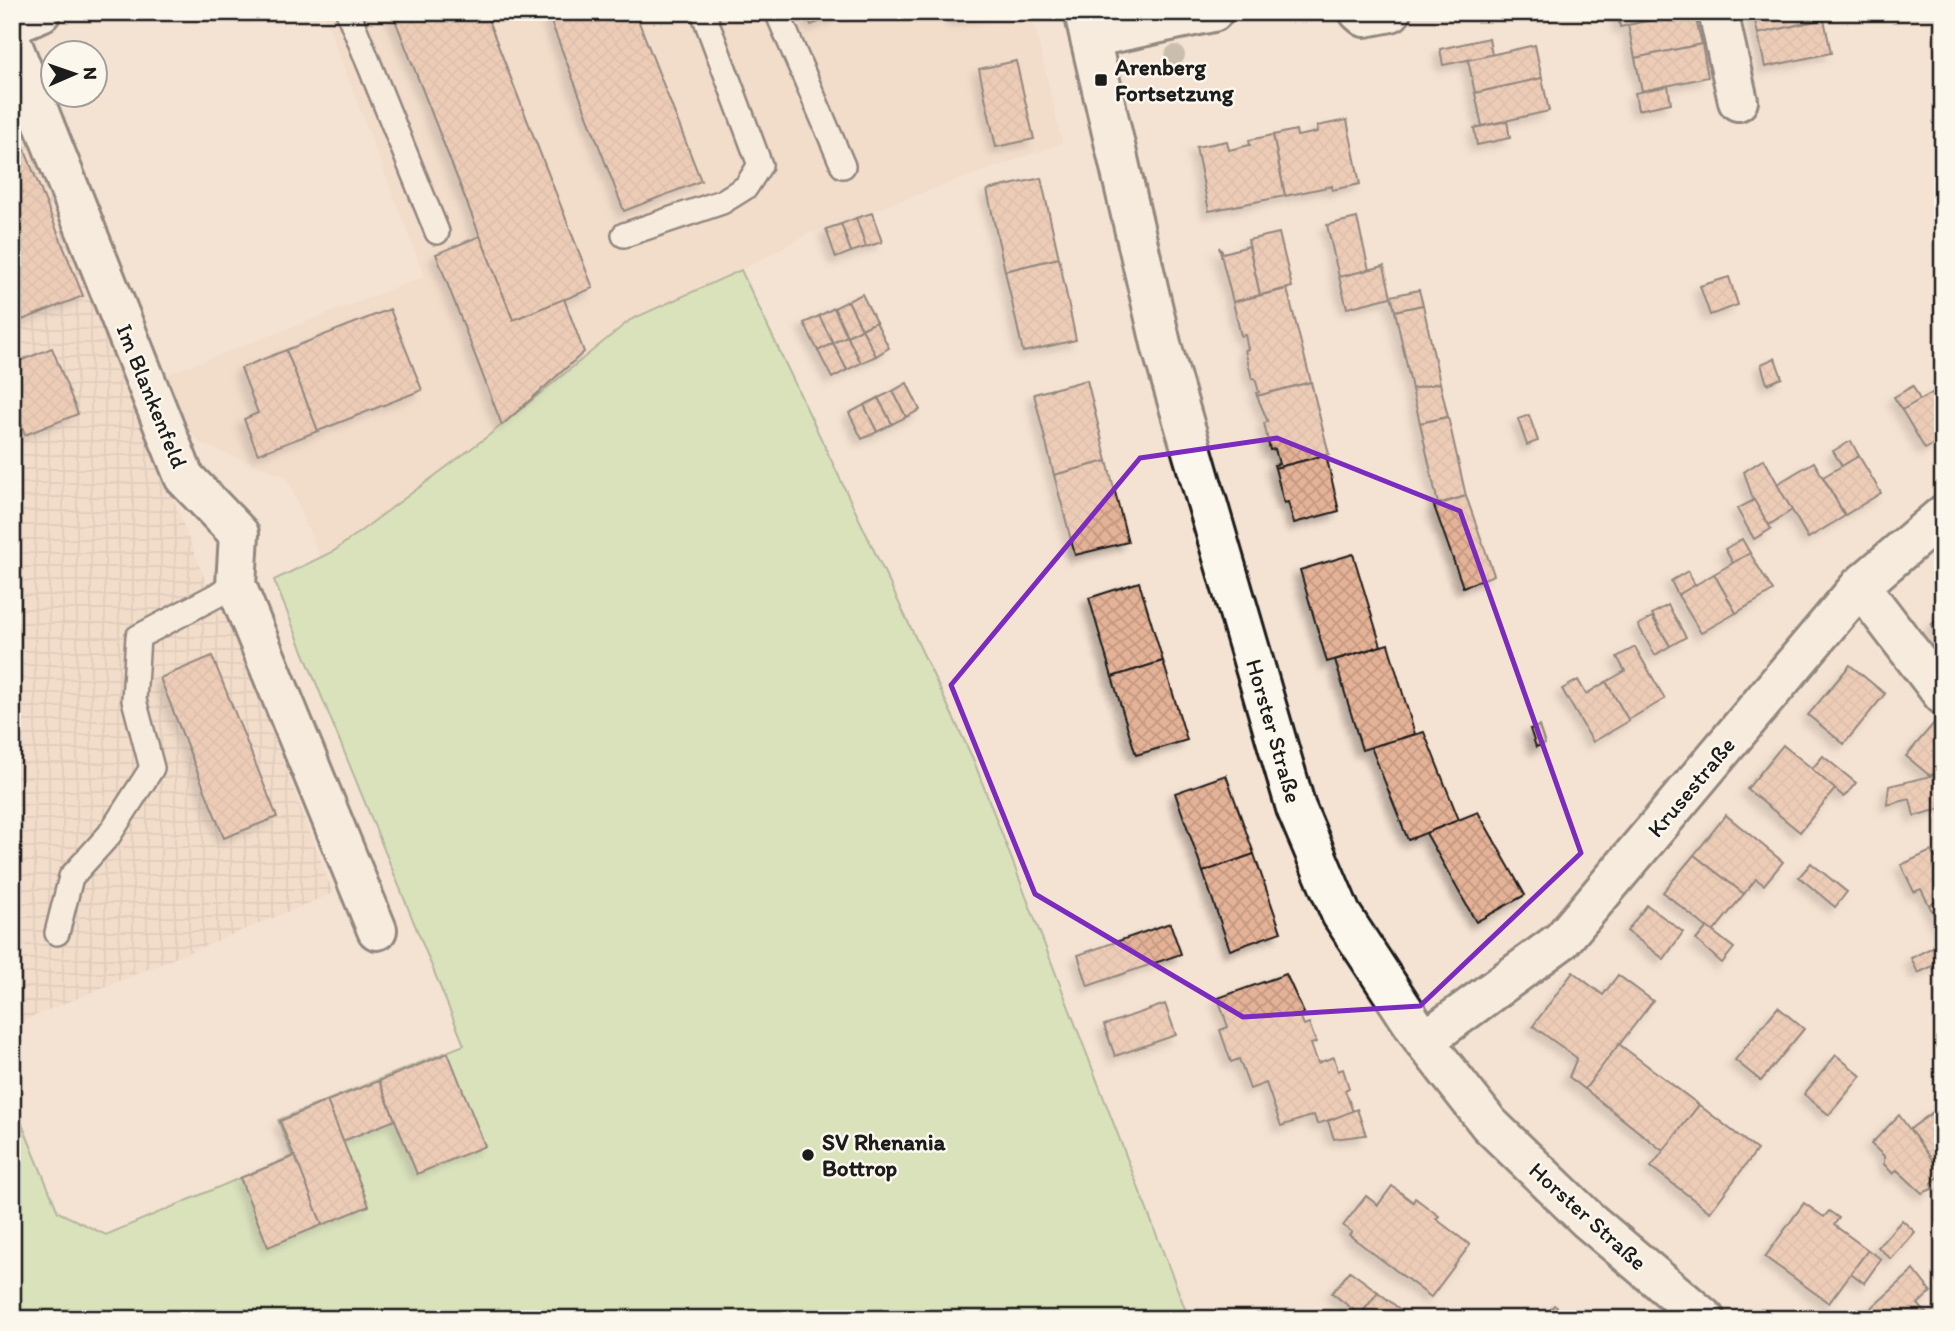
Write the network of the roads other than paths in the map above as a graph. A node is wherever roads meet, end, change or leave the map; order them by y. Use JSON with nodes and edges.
{"nodes":[{"id":1,"x":41,"y":12,"type":"edge"},
{"id":2,"x":348,"y":12,"type":"edge"},
{"id":3,"x":703,"y":12,"type":"edge"},
{"id":4,"x":777,"y":12,"type":"edge"},
{"id":5,"x":1213,"y":12,"type":"edge"},
{"id":6,"x":1359,"y":12,"type":"edge"},
{"id":7,"x":1391,"y":12,"type":"edge"},
{"id":8,"x":1718,"y":12,"type":"edge"},
{"id":9,"x":12,"y":24,"type":"edge"},
{"id":10,"x":1087,"y":25,"type":"edge"},
{"id":11,"x":12,"y":44,"type":"edge"},
{"id":12,"x":1738,"y":101,"type":"dead end"},
{"id":13,"x":843,"y":166,"type":"dead end"},
{"id":14,"x":437,"y":232,"type":"dead end"},
{"id":15,"x":624,"y":235,"type":"dead end"},
{"id":16,"x":1943,"y":515,"type":"edge"},
{"id":17,"x":236,"y":585,"type":"junction"},
{"id":18,"x":1860,"y":586,"type":"junction"},
{"id":19,"x":1943,"y":695,"type":"edge"},
{"id":20,"x":377,"y":930,"type":"dead end"},
{"id":21,"x":57,"y":933,"type":"dead end"},
{"id":22,"x":1424,"y":1041,"type":"junction"},
{"id":23,"x":1705,"y":1319,"type":"edge"}],
"edges":[{"from":1,"to":9,"type":"street"},
{"from":2,"to":14,"type":"lane"},
{"from":3,"to":15,"type":"lane"},
{"from":4,"to":13,"type":"lane"},
{"from":5,"to":10,"type":"street"},
{"from":6,"to":7,"type":"street"},
{"from":8,"to":12,"type":"street"},
{"from":10,"to":22,"type":"street","name":"Horster Straße"},
{"from":11,"to":17,"type":"street","name":"Im Blankenfeld"},
{"from":16,"to":18,"type":"street","name":"Krusestraße"},
{"from":17,"to":20,"type":"street","name":"Im Blankenfeld"},
{"from":17,"to":21,"type":"lane"},
{"from":18,"to":19,"type":"street"},
{"from":18,"to":22,"type":"street","name":"Krusestraße"},
{"from":22,"to":23,"type":"street","name":"Horster Straße"}]}
